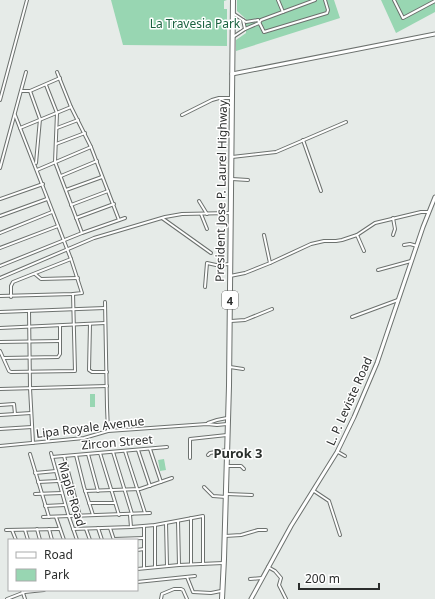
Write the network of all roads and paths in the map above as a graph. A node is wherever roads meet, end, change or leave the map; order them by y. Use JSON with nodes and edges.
{"nodes":[{"id":1,"x":27,"y":0,"type":"edge"},
{"id":2,"x":233,"y":0,"type":"edge"},
{"id":3,"x":278,"y":0,"type":"edge"},
{"id":4,"x":315,"y":0,"type":"edge"},
{"id":5,"x":325,"y":0,"type":"edge"},
{"id":6,"x":394,"y":0,"type":"edge"},
{"id":7,"x":435,"y":1,"type":"edge"},
{"id":8,"x":283,"y":12,"type":"junction"},
{"id":9,"x":233,"y":13,"type":"junction"},
{"id":10,"x":244,"y":20,"type":"junction"},
{"id":11,"x":258,"y":20,"type":"junction"},
{"id":12,"x":261,"y":20,"type":"junction"},
{"id":13,"x":259,"y":23,"type":"junction"},
{"id":14,"x":245,"y":29,"type":"junction"},
{"id":15,"x":435,"y":34,"type":"edge"},
{"id":16,"x":232,"y":38,"type":"junction"},
{"id":17,"x":26,"y":72,"type":"dead end"},
{"id":18,"x":57,"y":72,"type":"dead end"},
{"id":19,"x":232,"y":74,"type":"junction"},
{"id":20,"x":60,"y":78,"type":"junction"},
{"id":21,"x":46,"y":85,"type":"junction"},
{"id":22,"x":30,"y":90,"type":"junction"},
{"id":23,"x":22,"y":91,"type":"junction"},
{"id":24,"x":232,"y":98,"type":"junction"},
{"id":25,"x":0,"y":100,"type":"edge"},
{"id":26,"x":71,"y":107,"type":"junction"},
{"id":27,"x":57,"y":112,"type":"junction"},
{"id":28,"x":15,"y":114,"type":"junction"},
{"id":29,"x":182,"y":115,"type":"dead end"},
{"id":30,"x":40,"y":119,"type":"junction"},
{"id":31,"x":78,"y":120,"type":"junction"},
{"id":32,"x":346,"y":122,"type":"dead end"},
{"id":33,"x":20,"y":128,"type":"junction"},
{"id":34,"x":57,"y":128,"type":"junction"},
{"id":35,"x":85,"y":133,"type":"junction"},
{"id":36,"x":303,"y":140,"type":"junction"},
{"id":37,"x":56,"y":144,"type":"junction"},
{"id":38,"x":91,"y":147,"type":"junction"},
{"id":39,"x":231,"y":157,"type":"junction"},
{"id":40,"x":55,"y":162,"type":"junction"},
{"id":41,"x":97,"y":162,"type":"junction"},
{"id":42,"x":36,"y":166,"type":"junction"},
{"id":43,"x":0,"y":168,"type":"edge"},
{"id":44,"x":37,"y":170,"type":"junction"},
{"id":45,"x":60,"y":176,"type":"junction"},
{"id":46,"x":102,"y":176,"type":"junction"},
{"id":47,"x":231,"y":179,"type":"junction"},
{"id":48,"x":248,"y":180,"type":"dead end"},
{"id":49,"x":43,"y":184,"type":"junction"},
{"id":50,"x":66,"y":190,"type":"junction"},
{"id":51,"x":108,"y":190,"type":"junction"},
{"id":52,"x":321,"y":190,"type":"dead end"},
{"id":53,"x":435,"y":197,"type":"edge"},
{"id":54,"x":47,"y":198,"type":"junction"},
{"id":55,"x":0,"y":199,"type":"edge"},
{"id":56,"x":199,"y":201,"type":"dead end"},
{"id":57,"x":114,"y":204,"type":"junction"},
{"id":58,"x":71,"y":205,"type":"junction"},
{"id":59,"x":52,"y":212,"type":"junction"},
{"id":60,"x":428,"y":212,"type":"junction"},
{"id":61,"x":230,"y":213,"type":"junction"},
{"id":62,"x":201,"y":214,"type":"junction"},
{"id":63,"x":208,"y":214,"type":"junction"},
{"id":64,"x":0,"y":216,"type":"edge"},
{"id":65,"x":76,"y":218,"type":"junction"},
{"id":66,"x":125,"y":218,"type":"dead end"},
{"id":67,"x":162,"y":218,"type":"junction"},
{"id":68,"x":394,"y":218,"type":"junction"},
{"id":69,"x":119,"y":220,"type":"junction"},
{"id":70,"x":58,"y":226,"type":"junction"},
{"id":71,"x":206,"y":229,"type":"dead end"},
{"id":72,"x":0,"y":233,"type":"edge"},
{"id":73,"x":82,"y":233,"type":"junction"},
{"id":74,"x":264,"y":235,"type":"dead end"},
{"id":75,"x":357,"y":235,"type":"junction"},
{"id":76,"x":393,"y":235,"type":"dead end"},
{"id":77,"x":64,"y":240,"type":"junction"},
{"id":78,"x":404,"y":245,"type":"dead end"},
{"id":79,"x":417,"y":246,"type":"junction"},
{"id":80,"x":0,"y":248,"type":"edge"},
{"id":81,"x":68,"y":250,"type":"junction"},
{"id":82,"x":364,"y":252,"type":"dead end"},
{"id":83,"x":211,"y":253,"type":"dead end"},
{"id":84,"x":71,"y":259,"type":"junction"},
{"id":85,"x":412,"y":260,"type":"junction"},
{"id":86,"x":270,"y":263,"type":"junction"},
{"id":87,"x":230,"y":264,"type":"junction"},
{"id":88,"x":0,"y":266,"type":"edge"},
{"id":89,"x":378,"y":270,"type":"dead end"},
{"id":90,"x":35,"y":274,"type":"junction"},
{"id":91,"x":230,"y":276,"type":"junction"},
{"id":92,"x":0,"y":278,"type":"edge"},
{"id":93,"x":78,"y":278,"type":"junction"},
{"id":94,"x":205,"y":287,"type":"dead end"},
{"id":95,"x":73,"y":294,"type":"junction"},
{"id":96,"x":0,"y":296,"type":"edge"},
{"id":97,"x":11,"y":297,"type":"junction"},
{"id":98,"x":399,"y":300,"type":"junction"},
{"id":99,"x":105,"y":302,"type":"dead end"},
{"id":100,"x":105,"y":308,"type":"junction"},
{"id":101,"x":74,"y":309,"type":"junction"},
{"id":102,"x":272,"y":309,"type":"dead end"},
{"id":103,"x":29,"y":311,"type":"junction"},
{"id":104,"x":0,"y":312,"type":"edge"},
{"id":105,"x":352,"y":317,"type":"dead end"},
{"id":106,"x":230,"y":321,"type":"junction"},
{"id":107,"x":105,"y":323,"type":"junction"},
{"id":108,"x":90,"y":324,"type":"junction"},
{"id":109,"x":75,"y":325,"type":"junction"},
{"id":110,"x":60,"y":326,"type":"junction"},
{"id":111,"x":29,"y":327,"type":"junction"},
{"id":112,"x":0,"y":328,"type":"edge"},
{"id":113,"x":30,"y":341,"type":"junction"},
{"id":114,"x":60,"y":341,"type":"junction"},
{"id":115,"x":0,"y":342,"type":"edge"},
{"id":116,"x":0,"y":351,"type":"edge"},
{"id":117,"x":30,"y":357,"type":"junction"},
{"id":118,"x":3,"y":358,"type":"junction"},
{"id":119,"x":229,"y":368,"type":"junction"},
{"id":120,"x":243,"y":369,"type":"dead end"},
{"id":121,"x":30,"y":372,"type":"junction"},
{"id":122,"x":107,"y":372,"type":"junction"},
{"id":123,"x":107,"y":386,"type":"junction"},
{"id":124,"x":30,"y":388,"type":"junction"},
{"id":125,"x":0,"y":389,"type":"edge"},
{"id":126,"x":0,"y":406,"type":"edge"},
{"id":127,"x":31,"y":413,"type":"junction"},
{"id":128,"x":15,"y":414,"type":"junction"},
{"id":129,"x":0,"y":415,"type":"edge"},
{"id":130,"x":227,"y":418,"type":"junction"},
{"id":131,"x":207,"y":424,"type":"junction"},
{"id":132,"x":227,"y":424,"type":"junction"},
{"id":133,"x":32,"y":428,"type":"junction"},
{"id":134,"x":0,"y":429,"type":"edge"},
{"id":135,"x":108,"y":431,"type":"junction"},
{"id":136,"x":227,"y":435,"type":"junction"},
{"id":137,"x":33,"y":443,"type":"junction"},
{"id":138,"x":0,"y":446,"type":"edge"},
{"id":139,"x":167,"y":447,"type":"dead end"},
{"id":140,"x":150,"y":449,"type":"junction"},
{"id":141,"x":138,"y":450,"type":"junction"},
{"id":142,"x":227,"y":450,"type":"junction"},
{"id":143,"x":125,"y":451,"type":"junction"},
{"id":144,"x":113,"y":452,"type":"junction"},
{"id":145,"x":337,"y":452,"type":"junction"},
{"id":146,"x":50,"y":453,"type":"dead end"},
{"id":147,"x":100,"y":453,"type":"junction"},
{"id":148,"x":30,"y":454,"type":"dead end"},
{"id":149,"x":88,"y":454,"type":"junction"},
{"id":150,"x":76,"y":455,"type":"junction"},
{"id":151,"x":208,"y":455,"type":"dead end"},
{"id":152,"x":64,"y":456,"type":"junction"},
{"id":153,"x":345,"y":456,"type":"dead end"},
{"id":154,"x":52,"y":457,"type":"junction"},
{"id":155,"x":190,"y":458,"type":"dead end"},
{"id":156,"x":226,"y":466,"type":"junction"},
{"id":157,"x":244,"y":469,"type":"dead end"},
{"id":158,"x":56,"y":471,"type":"junction"},
{"id":159,"x":35,"y":473,"type":"junction"},
{"id":160,"x":172,"y":478,"type":"dead end"},
{"id":161,"x":58,"y":481,"type":"junction"},
{"id":162,"x":38,"y":482,"type":"junction"},
{"id":163,"x":161,"y":482,"type":"junction"},
{"id":164,"x":150,"y":486,"type":"junction"},
{"id":165,"x":204,"y":487,"type":"dead end"},
{"id":166,"x":111,"y":490,"type":"junction"},
{"id":167,"x":124,"y":490,"type":"junction"},
{"id":168,"x":137,"y":490,"type":"junction"},
{"id":169,"x":313,"y":490,"type":"junction"},
{"id":170,"x":85,"y":491,"type":"junction"},
{"id":171,"x":98,"y":491,"type":"junction"},
{"id":172,"x":62,"y":493,"type":"junction"},
{"id":173,"x":35,"y":494,"type":"dead end"},
{"id":174,"x":41,"y":494,"type":"junction"},
{"id":175,"x":226,"y":495,"type":"junction"},
{"id":176,"x":252,"y":495,"type":"dead end"},
{"id":177,"x":89,"y":503,"type":"junction"},
{"id":178,"x":115,"y":503,"type":"junction"},
{"id":179,"x":65,"y":505,"type":"junction"},
{"id":180,"x":45,"y":506,"type":"junction"},
{"id":181,"x":145,"y":513,"type":"junction"},
{"id":182,"x":150,"y":513,"type":"dead end"},
{"id":183,"x":131,"y":514,"type":"junction"},
{"id":184,"x":119,"y":515,"type":"junction"},
{"id":185,"x":69,"y":516,"type":"junction"},
{"id":186,"x":80,"y":516,"type":"junction"},
{"id":187,"x":93,"y":516,"type":"junction"},
{"id":188,"x":43,"y":517,"type":"dead end"},
{"id":189,"x":49,"y":517,"type":"junction"},
{"id":190,"x":56,"y":517,"type":"junction"},
{"id":191,"x":191,"y":518,"type":"junction"},
{"id":192,"x":178,"y":521,"type":"junction"},
{"id":193,"x":166,"y":523,"type":"junction"},
{"id":194,"x":155,"y":525,"type":"junction"},
{"id":195,"x":144,"y":526,"type":"junction"},
{"id":196,"x":131,"y":527,"type":"junction"},
{"id":197,"x":98,"y":528,"type":"junction"},
{"id":198,"x":110,"y":528,"type":"junction"},
{"id":199,"x":24,"y":529,"type":"junction"},
{"id":200,"x":37,"y":529,"type":"junction"},
{"id":201,"x":49,"y":529,"type":"junction"},
{"id":202,"x":60,"y":529,"type":"junction"},
{"id":203,"x":74,"y":529,"type":"junction"},
{"id":204,"x":86,"y":529,"type":"junction"},
{"id":205,"x":6,"y":530,"type":"dead end"},
{"id":206,"x":12,"y":530,"type":"junction"},
{"id":207,"x":266,"y":530,"type":"dead end"},
{"id":208,"x":340,"y":535,"type":"dead end"},
{"id":209,"x":225,"y":536,"type":"junction"},
{"id":210,"x":144,"y":538,"type":"junction"},
{"id":211,"x":16,"y":539,"type":"edge"},
{"id":212,"x":28,"y":539,"type":"edge"},
{"id":213,"x":40,"y":539,"type":"edge"},
{"id":214,"x":52,"y":539,"type":"edge"},
{"id":215,"x":64,"y":539,"type":"edge"},
{"id":216,"x":77,"y":539,"type":"edge"},
{"id":217,"x":90,"y":539,"type":"edge"},
{"id":218,"x":102,"y":539,"type":"edge"},
{"id":219,"x":114,"y":539,"type":"edge"},
{"id":220,"x":129,"y":539,"type":"edge"},
{"id":221,"x":144,"y":549,"type":"junction"},
{"id":222,"x":138,"y":550,"type":"edge"},
{"id":223,"x":224,"y":563,"type":"junction"},
{"id":224,"x":191,"y":564,"type":"junction"},
{"id":225,"x":203,"y":564,"type":"junction"},
{"id":226,"x":179,"y":565,"type":"junction"},
{"id":227,"x":167,"y":566,"type":"junction"},
{"id":228,"x":268,"y":566,"type":"junction"},
{"id":229,"x":155,"y":567,"type":"junction"},
{"id":230,"x":144,"y":568,"type":"junction"},
{"id":231,"x":138,"y":569,"type":"edge"},
{"id":232,"x":195,"y":576,"type":"dead end"},
{"id":233,"x":187,"y":577,"type":"junction"},
{"id":234,"x":262,"y":578,"type":"junction"},
{"id":235,"x":250,"y":579,"type":"dead end"},
{"id":236,"x":138,"y":582,"type":"edge"},
{"id":237,"x":22,"y":591,"type":"edge"},
{"id":238,"x":222,"y":591,"type":"junction"},
{"id":239,"x":7,"y":599,"type":"edge"},
{"id":240,"x":25,"y":599,"type":"edge"},
{"id":241,"x":161,"y":599,"type":"edge"},
{"id":242,"x":188,"y":599,"type":"edge"},
{"id":243,"x":222,"y":599,"type":"edge"},
{"id":244,"x":251,"y":599,"type":"edge"},
{"id":245,"x":286,"y":599,"type":"edge"}],
"edges":[{"from":1,"to":25,"type":"street"},
{"from":2,"to":9,"type":"highway","name":"President Jose P. Laurel Highway","number":"4"},
{"from":3,"to":8,"type":"street"},
{"from":4,"to":8,"type":"street"},
{"from":5,"to":13,"type":"street"},
{"from":6,"to":7,"type":"street"},
{"from":8,"to":12,"type":"street"},
{"from":9,"to":10,"type":"street"},
{"from":9,"to":16,"type":"highway","name":"President Jose P. Laurel Highway","number":"4"},
{"from":10,"to":11,"type":"street"},
{"from":10,"to":14,"type":"street"},
{"from":11,"to":12,"type":"street"},
{"from":11,"to":13,"type":"street"},
{"from":12,"to":13,"type":"street"},
{"from":13,"to":14,"type":"street"},
{"from":14,"to":16,"type":"street"},
{"from":15,"to":19,"type":"main road"},
{"from":16,"to":19,"type":"highway","name":"President Jose P. Laurel Highway","number":"4"},
{"from":17,"to":23,"type":"street"},
{"from":18,"to":20,"type":"street"},
{"from":19,"to":24,"type":"highway","name":"President Jose P. Laurel Highway","number":"4"},
{"from":20,"to":21,"type":"street"},
{"from":20,"to":26,"type":"street"},
{"from":21,"to":22,"type":"street"},
{"from":21,"to":27,"type":"street"},
{"from":22,"to":23,"type":"street"},
{"from":22,"to":30,"type":"street"},
{"from":23,"to":28,"type":"street"},
{"from":24,"to":29,"type":"street"},
{"from":24,"to":39,"type":"highway","name":"President Jose P. Laurel Highway","number":"4"},
{"from":26,"to":27,"type":"street"},
{"from":26,"to":31,"type":"street"},
{"from":27,"to":30,"type":"street"},
{"from":27,"to":34,"type":"street"},
{"from":28,"to":33,"type":"street"},
{"from":28,"to":43,"type":"street"},
{"from":30,"to":33,"type":"street"},
{"from":30,"to":42,"type":"street"},
{"from":31,"to":34,"type":"street"},
{"from":31,"to":35,"type":"street"},
{"from":32,"to":36,"type":"street"},
{"from":33,"to":42,"type":"street"},
{"from":34,"to":37,"type":"street"},
{"from":35,"to":37,"type":"street"},
{"from":35,"to":38,"type":"street"},
{"from":36,"to":39,"type":"street"},
{"from":36,"to":52,"type":"street"},
{"from":37,"to":40,"type":"street"},
{"from":38,"to":40,"type":"street"},
{"from":38,"to":41,"type":"street"},
{"from":39,"to":47,"type":"highway","name":"President Jose P. Laurel Highway","number":"4"},
{"from":40,"to":44,"type":"street"},
{"from":40,"to":45,"type":"street"},
{"from":41,"to":45,"type":"street"},
{"from":41,"to":46,"type":"street"},
{"from":42,"to":44,"type":"street"},
{"from":44,"to":49,"type":"street"},
{"from":45,"to":50,"type":"street"},
{"from":46,"to":50,"type":"street"},
{"from":46,"to":51,"type":"street"},
{"from":47,"to":48,"type":"street"},
{"from":47,"to":61,"type":"highway","name":"President Jose P. Laurel Highway","number":"4"},
{"from":49,"to":54,"type":"street"},
{"from":49,"to":55,"type":"street"},
{"from":50,"to":58,"type":"street"},
{"from":51,"to":57,"type":"street"},
{"from":51,"to":58,"type":"street"},
{"from":53,"to":60,"type":"main road","name":"L. P. Leviste Road"},
{"from":54,"to":59,"type":"street"},
{"from":54,"to":64,"type":"street"},
{"from":56,"to":63,"type":"street"},
{"from":57,"to":65,"type":"street"},
{"from":57,"to":69,"type":"street"},
{"from":58,"to":65,"type":"street"},
{"from":59,"to":70,"type":"street"},
{"from":59,"to":72,"type":"street"},
{"from":60,"to":68,"type":"street"},
{"from":60,"to":79,"type":"main road","name":"L. P. Leviste Road"},
{"from":61,"to":63,"type":"street"},
{"from":61,"to":87,"type":"highway","name":"President Jose P. Laurel Highway","number":"4"},
{"from":62,"to":63,"type":"street"},
{"from":62,"to":67,"type":"street"},
{"from":62,"to":71,"type":"street"},
{"from":65,"to":73,"type":"street"},
{"from":66,"to":69,"type":"street"},
{"from":67,"to":81,"type":"street"},
{"from":67,"to":83,"type":"street"},
{"from":68,"to":75,"type":"street"},
{"from":68,"to":76,"type":"street"},
{"from":69,"to":73,"type":"street"},
{"from":70,"to":77,"type":"street"},
{"from":70,"to":80,"type":"street"},
{"from":73,"to":77,"type":"street"},
{"from":74,"to":86,"type":"street"},
{"from":75,"to":82,"type":"street"},
{"from":75,"to":86,"type":"street"},
{"from":77,"to":81,"type":"street"},
{"from":77,"to":88,"type":"street"},
{"from":78,"to":79,"type":"street"},
{"from":79,"to":85,"type":"main road","name":"L. P. Leviste Road"},
{"from":81,"to":84,"type":"street"},
{"from":81,"to":92,"type":"street"},
{"from":84,"to":90,"type":"street"},
{"from":84,"to":93,"type":"street"},
{"from":85,"to":89,"type":"street"},
{"from":85,"to":98,"type":"main road","name":"L. P. Leviste Road"},
{"from":86,"to":91,"type":"street"},
{"from":87,"to":91,"type":"highway","name":"President Jose P. Laurel Highway","number":"4"},
{"from":87,"to":94,"type":"street"},
{"from":90,"to":93,"type":"street"},
{"from":90,"to":97,"type":"street"},
{"from":91,"to":106,"type":"highway","name":"President Jose P. Laurel Highway","number":"4"},
{"from":93,"to":95,"type":"street"},
{"from":95,"to":97,"type":"street"},
{"from":95,"to":101,"type":"street"},
{"from":96,"to":97,"type":"street"},
{"from":98,"to":105,"type":"street"},
{"from":98,"to":145,"type":"main road","name":"L. P. Leviste Road"},
{"from":99,"to":100,"type":"street"},
{"from":100,"to":101,"type":"street"},
{"from":100,"to":107,"type":"street"},
{"from":101,"to":103,"type":"street"},
{"from":101,"to":109,"type":"street"},
{"from":102,"to":106,"type":"street"},
{"from":103,"to":104,"type":"street"},
{"from":103,"to":111,"type":"street"},
{"from":106,"to":119,"type":"highway","name":"President Jose P. Laurel Highway","number":"4"},
{"from":107,"to":108,"type":"street"},
{"from":107,"to":122,"type":"street"},
{"from":108,"to":109,"type":"street"},
{"from":108,"to":122,"type":"street"},
{"from":109,"to":110,"type":"street"},
{"from":109,"to":121,"type":"street"},
{"from":110,"to":111,"type":"street"},
{"from":110,"to":114,"type":"street"},
{"from":111,"to":112,"type":"street"},
{"from":111,"to":113,"type":"street"},
{"from":113,"to":114,"type":"street"},
{"from":113,"to":115,"type":"street"},
{"from":113,"to":117,"type":"street"},
{"from":114,"to":117,"type":"street"},
{"from":116,"to":118,"type":"street"},
{"from":117,"to":118,"type":"street"},
{"from":117,"to":121,"type":"street"},
{"from":118,"to":121,"type":"street"},
{"from":119,"to":120,"type":"street"},
{"from":119,"to":130,"type":"highway","name":"President Jose P. Laurel Highway","number":"4"},
{"from":121,"to":124,"type":"street"},
{"from":122,"to":123,"type":"street"},
{"from":123,"to":124,"type":"street"},
{"from":123,"to":135,"type":"street"},
{"from":124,"to":125,"type":"street"},
{"from":124,"to":127,"type":"street"},
{"from":126,"to":128,"type":"street"},
{"from":127,"to":128,"type":"street"},
{"from":127,"to":133,"type":"street"},
{"from":128,"to":129,"type":"street"},
{"from":130,"to":131,"type":"street","name":"Lipa Royale Avenue"},
{"from":130,"to":132,"type":"highway","name":"President Jose P. Laurel Highway","number":"4"},
{"from":131,"to":132,"type":"street","name":"Lipa Royale Avenue"},
{"from":131,"to":135,"type":"street","name":"Lipa Royale Avenue"},
{"from":132,"to":136,"type":"highway","name":"President Jose P. Laurel Highway","number":"4"},
{"from":133,"to":134,"type":"street"},
{"from":133,"to":137,"type":"street"},
{"from":135,"to":137,"type":"street","name":"Lipa Royale Avenue"},
{"from":136,"to":142,"type":"highway","name":"President Jose P. Laurel Highway","number":"4"},
{"from":136,"to":155,"type":"street"},
{"from":137,"to":138,"type":"street","name":"Lipa Royale Avenue"},
{"from":139,"to":140,"type":"street","name":"Zircon Street"},
{"from":140,"to":141,"type":"street","name":"Zircon Street"},
{"from":140,"to":163,"type":"street"},
{"from":141,"to":143,"type":"street","name":"Zircon Street"},
{"from":141,"to":164,"type":"street"},
{"from":142,"to":151,"type":"street"},
{"from":142,"to":156,"type":"highway","name":"President Jose P. Laurel Highway","number":"4"},
{"from":143,"to":144,"type":"street","name":"Zircon Street"},
{"from":143,"to":168,"type":"street"},
{"from":144,"to":147,"type":"street","name":"Zircon Street"},
{"from":144,"to":167,"type":"street"},
{"from":145,"to":153,"type":"street"},
{"from":145,"to":169,"type":"main road","name":"L. P. Leviste Road"},
{"from":146,"to":154,"type":"street","name":"Maple Road"},
{"from":147,"to":149,"type":"street","name":"Zircon Street"},
{"from":147,"to":166,"type":"street"},
{"from":148,"to":159,"type":"street"},
{"from":149,"to":150,"type":"street","name":"Zircon Street"},
{"from":149,"to":171,"type":"street"},
{"from":150,"to":152,"type":"street","name":"Zircon Street"},
{"from":150,"to":170,"type":"street"},
{"from":152,"to":154,"type":"street","name":"Zircon Street"},
{"from":152,"to":186,"type":"street"},
{"from":154,"to":158,"type":"street","name":"Maple Road"},
{"from":156,"to":157,"type":"street"},
{"from":156,"to":175,"type":"highway","name":"President Jose P. Laurel Highway","number":"4"},
{"from":158,"to":159,"type":"street"},
{"from":158,"to":161,"type":"street","name":"Maple Road"},
{"from":159,"to":162,"type":"street"},
{"from":160,"to":163,"type":"street"},
{"from":161,"to":162,"type":"street"},
{"from":161,"to":172,"type":"street","name":"Maple Road"},
{"from":162,"to":174,"type":"street"},
{"from":163,"to":164,"type":"street"},
{"from":164,"to":168,"type":"street"},
{"from":165,"to":175,"type":"street"},
{"from":166,"to":167,"type":"street"},
{"from":166,"to":171,"type":"street"},
{"from":166,"to":178,"type":"street"},
{"from":167,"to":168,"type":"street"},
{"from":167,"to":183,"type":"street"},
{"from":168,"to":181,"type":"street"},
{"from":169,"to":208,"type":"street"},
{"from":169,"to":228,"type":"main road","name":"L. P. Leviste Road"},
{"from":170,"to":171,"type":"street"},
{"from":170,"to":177,"type":"street"},
{"from":172,"to":174,"type":"street"},
{"from":172,"to":179,"type":"street","name":"Maple Road"},
{"from":173,"to":174,"type":"street"},
{"from":174,"to":180,"type":"street"},
{"from":175,"to":176,"type":"street"},
{"from":175,"to":209,"type":"highway","name":"President Jose P. Laurel Highway","number":"4"},
{"from":177,"to":178,"type":"street"},
{"from":177,"to":187,"type":"street"},
{"from":178,"to":184,"type":"street"},
{"from":179,"to":180,"type":"street"},
{"from":179,"to":185,"type":"street","name":"Maple Road"},
{"from":180,"to":189,"type":"street"},
{"from":181,"to":182,"type":"street"},
{"from":181,"to":183,"type":"street"},
{"from":183,"to":184,"type":"street"},
{"from":183,"to":196,"type":"street"},
{"from":184,"to":187,"type":"street"},
{"from":185,"to":186,"type":"street"},
{"from":185,"to":190,"type":"street"},
{"from":185,"to":203,"type":"street","name":"Maple Road"},
{"from":186,"to":187,"type":"street"},
{"from":188,"to":189,"type":"street"},
{"from":189,"to":190,"type":"street"},
{"from":190,"to":202,"type":"street"},
{"from":191,"to":192,"type":"street"},
{"from":191,"to":224,"type":"street"},
{"from":191,"to":225,"type":"street"},
{"from":192,"to":193,"type":"street"},
{"from":192,"to":226,"type":"street"},
{"from":193,"to":194,"type":"street"},
{"from":193,"to":227,"type":"street"},
{"from":194,"to":195,"type":"street"},
{"from":194,"to":229,"type":"street"},
{"from":195,"to":196,"type":"street"},
{"from":195,"to":210,"type":"street"},
{"from":196,"to":198,"type":"street"},
{"from":197,"to":198,"type":"street"},
{"from":197,"to":204,"type":"street"},
{"from":197,"to":218,"type":"street"},
{"from":198,"to":219,"type":"street"},
{"from":199,"to":200,"type":"street"},
{"from":199,"to":206,"type":"street"},
{"from":199,"to":212,"type":"street"},
{"from":200,"to":201,"type":"street"},
{"from":200,"to":213,"type":"street"},
{"from":201,"to":202,"type":"street"},
{"from":201,"to":214,"type":"street"},
{"from":202,"to":215,"type":"street"},
{"from":203,"to":204,"type":"street"},
{"from":203,"to":216,"type":"street","name":"Maple Road"},
{"from":204,"to":217,"type":"street"},
{"from":205,"to":206,"type":"street"},
{"from":206,"to":211,"type":"street"},
{"from":207,"to":209,"type":"street"},
{"from":209,"to":223,"type":"highway","name":"President Jose P. Laurel Highway","number":"4"},
{"from":210,"to":220,"type":"street"},
{"from":210,"to":221,"type":"street"},
{"from":221,"to":222,"type":"street"},
{"from":221,"to":230,"type":"street"},
{"from":223,"to":225,"type":"street"},
{"from":223,"to":238,"type":"highway","name":"President Jose P. Laurel Highway","number":"4"},
{"from":224,"to":225,"type":"street"},
{"from":224,"to":226,"type":"street"},
{"from":226,"to":227,"type":"street"},
{"from":227,"to":229,"type":"street"},
{"from":228,"to":234,"type":"main road","name":"L. P. Leviste Road"},
{"from":228,"to":245,"type":"street"},
{"from":229,"to":230,"type":"street"},
{"from":230,"to":231,"type":"street"},
{"from":232,"to":233,"type":"street"},
{"from":233,"to":236,"type":"street"},
{"from":233,"to":238,"type":"street"},
{"from":234,"to":235,"type":"street"},
{"from":234,"to":244,"type":"main road","name":"L. P. Leviste Road"},
{"from":237,"to":239,"type":"street"},
{"from":237,"to":240,"type":"street"},
{"from":238,"to":243,"type":"highway","name":"President Jose P. Laurel Highway","number":"4"},
{"from":241,"to":242,"type":"street"}]}
